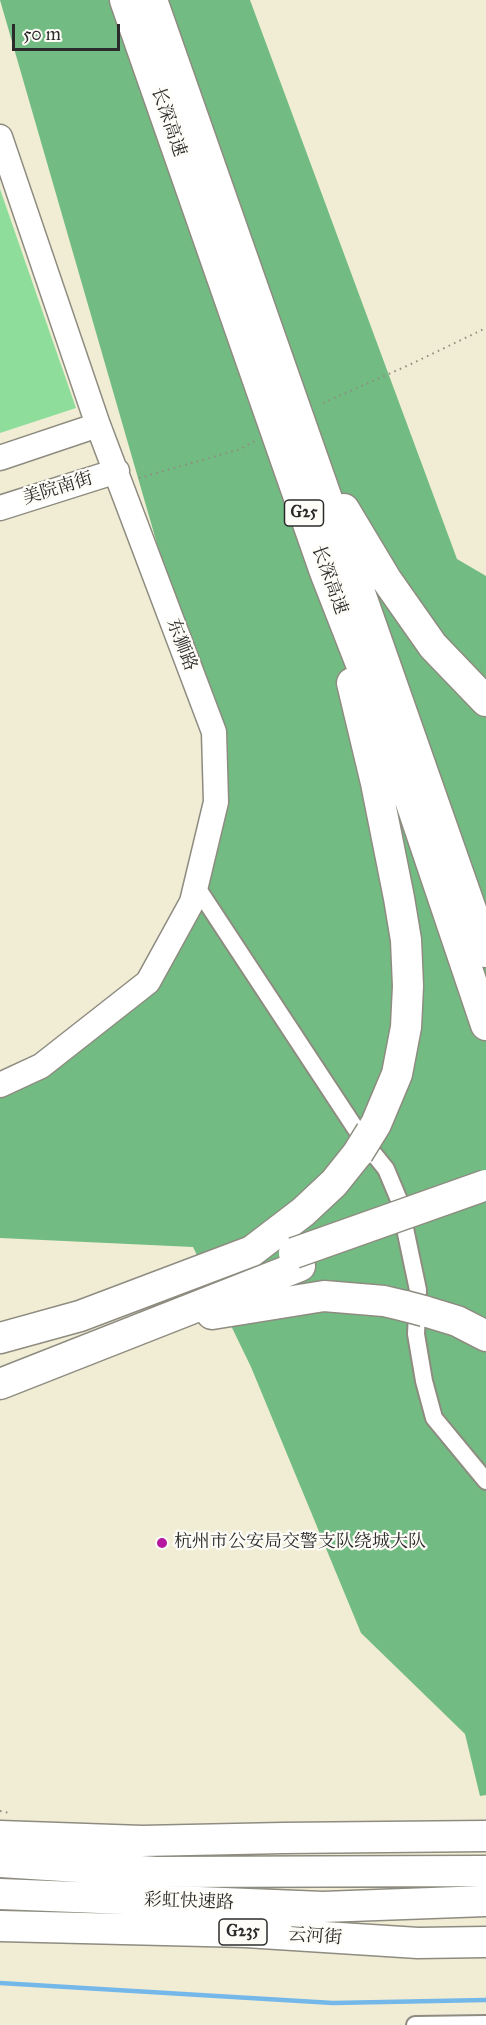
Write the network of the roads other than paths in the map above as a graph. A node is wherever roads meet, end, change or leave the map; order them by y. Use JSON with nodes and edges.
{"nodes":[{"id":1,"x":125,"y":0,"type":"edge"},
{"id":2,"x":152,"y":0,"type":"edge"},
{"id":3,"x":0,"y":137,"type":"edge"},
{"id":4,"x":98,"y":425,"type":"junction"},
{"id":5,"x":0,"y":458,"type":"edge"},
{"id":6,"x":312,"y":458,"type":"junction"},
{"id":7,"x":119,"y":477,"type":"junction"},
{"id":8,"x":0,"y":508,"type":"edge"},
{"id":9,"x":325,"y":572,"type":"junction"},
{"id":10,"x":485,"y":700,"type":"edge"},
{"id":11,"x":196,"y":886,"type":"junction"},
{"id":12,"x":486,"y":952,"type":"edge"},
{"id":13,"x":486,"y":1024,"type":"edge"},
{"id":14,"x":0,"y":1085,"type":"edge"},
{"id":15,"x":486,"y":1185,"type":"edge"},
{"id":16,"x":486,"y":1199,"type":"edge"},
{"id":17,"x":297,"y":1259,"type":"junction"},
{"id":18,"x":80,"y":1316,"type":"junction"},
{"id":19,"x":142,"y":1328,"type":"junction"},
{"id":20,"x":486,"y":1336,"type":"edge"},
{"id":21,"x":0,"y":1338,"type":"edge"},
{"id":22,"x":0,"y":1384,"type":"edge"},
{"id":23,"x":486,"y":1481,"type":"edge"},
{"id":24,"x":0,"y":1836,"type":"edge"},
{"id":25,"x":486,"y":1836,"type":"edge"},
{"id":26,"x":486,"y":1855,"type":"edge"},
{"id":27,"x":0,"y":1862,"type":"edge"},
{"id":28,"x":486,"y":1871,"type":"edge"},
{"id":29,"x":232,"y":1872,"type":"junction"},
{"id":30,"x":0,"y":1894,"type":"edge"},
{"id":31,"x":486,"y":1901,"type":"edge"},
{"id":32,"x":369,"y":1907,"type":"junction"},
{"id":33,"x":486,"y":1921,"type":"edge"},
{"id":34,"x":0,"y":1926,"type":"edge"},
{"id":35,"x":486,"y":1942,"type":"edge"},
{"id":36,"x":486,"y":2024,"type":"edge"},
{"id":37,"x":415,"y":2025,"type":"edge"}],
"edges":[{"from":1,"to":9,"type":"highway","name":"长深高速","number":"G25"},
{"from":2,"to":6,"type":"highway","name":"长深高速","number":"G25"},
{"from":3,"to":4,"type":"street","name":"东狮路"},
{"from":4,"to":5,"type":"street"},
{"from":4,"to":7,"type":"street","name":"东狮路"},
{"from":6,"to":10,"type":"highway"},
{"from":6,"to":12,"type":"highway","name":"长深高速","number":"G25"},
{"from":7,"to":8,"type":"street","name":"美院南街"},
{"from":7,"to":11,"type":"street","name":"东狮路"},
{"from":9,"to":13,"type":"highway","name":"长深高速","number":"G25"},
{"from":9,"to":18,"type":"highway"},
{"from":11,"to":14,"type":"street","name":"东狮路"},
{"from":11,"to":23,"type":"street"},
{"from":15,"to":17,"type":"highway","bridge":true},
{"from":16,"to":17,"type":"highway"},
{"from":17,"to":18,"type":"highway"},
{"from":17,"to":19,"type":"highway"},
{"from":18,"to":21,"type":"highway"},
{"from":19,"to":20,"type":"highway"},
{"from":19,"to":22,"type":"highway"},
{"from":24,"to":25,"type":"highway"},
{"from":26,"to":29,"type":"highway"},
{"from":27,"to":29,"type":"highway","name":"彩虹快速路"},
{"from":28,"to":29,"type":"highway","name":"彩虹快速路"},
{"from":30,"to":32,"type":"highway","name":"彩虹快速路","number":"G235"},
{"from":31,"to":32,"type":"highway","name":"彩虹快速路","number":"G235"},
{"from":32,"to":33,"type":"highway"},
{"from":34,"to":35,"type":"highway","name":"云河街","number":"G235"},
{"from":36,"to":37,"type":"street"}]}
